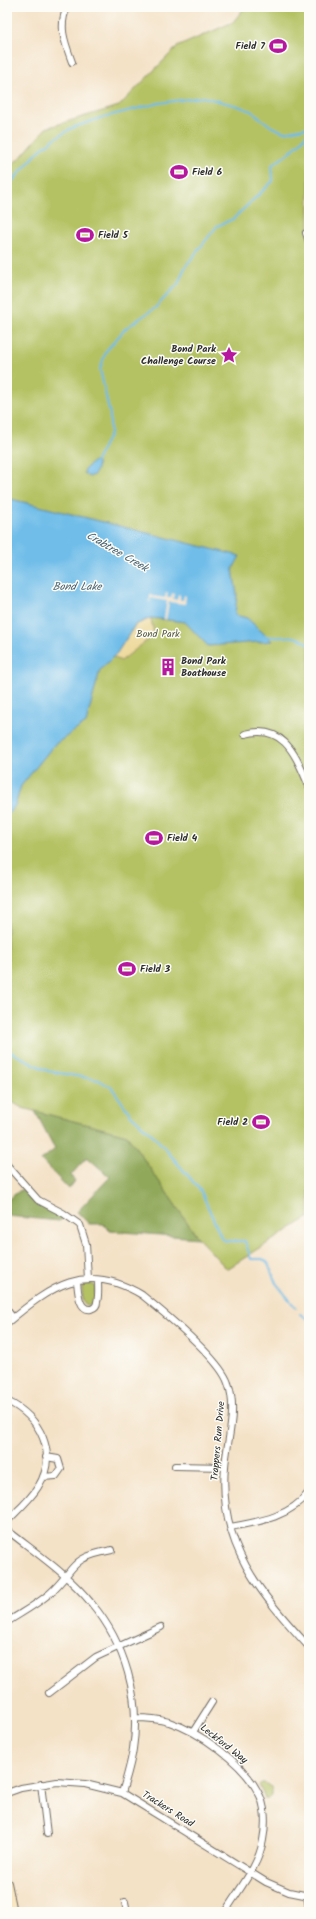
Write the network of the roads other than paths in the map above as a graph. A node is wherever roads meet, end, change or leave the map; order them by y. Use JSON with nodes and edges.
{"nodes":[{"id":1,"x":67,"y":7,"type":"edge"},
{"id":2,"x":72,"y":62,"type":"dead end"},
{"id":3,"x":306,"y":232,"type":"dead end"},
{"id":4,"x":309,"y":242,"type":"edge"},
{"id":5,"x":245,"y":734,"type":"dead end"},
{"id":6,"x":309,"y":786,"type":"edge"},
{"id":7,"x":7,"y":1165,"type":"edge"},
{"id":8,"x":88,"y":1279,"type":"junction"},
{"id":9,"x":98,"y":1280,"type":"junction"},
{"id":10,"x":77,"y":1281,"type":"junction"},
{"id":11,"x":7,"y":1310,"type":"edge"},
{"id":12,"x":13,"y":1318,"type":"junction"},
{"id":13,"x":7,"y":1323,"type":"edge"},
{"id":14,"x":7,"y":1401,"type":"edge"},
{"id":15,"x":46,"y":1457,"type":"junction"},
{"id":16,"x":175,"y":1466,"type":"dead end"},
{"id":17,"x":225,"y":1467,"type":"junction"},
{"id":18,"x":43,"y":1477,"type":"junction"},
{"id":19,"x":309,"y":1492,"type":"edge"},
{"id":20,"x":7,"y":1521,"type":"edge"},
{"id":21,"x":230,"y":1527,"type":"junction"},
{"id":22,"x":7,"y":1530,"type":"edge"},
{"id":23,"x":112,"y":1550,"type":"dead end"},
{"id":24,"x":64,"y":1576,"type":"junction"},
{"id":25,"x":7,"y":1622,"type":"edge"},
{"id":26,"x":161,"y":1627,"type":"dead end"},
{"id":27,"x":118,"y":1646,"type":"junction"},
{"id":28,"x":309,"y":1647,"type":"edge"},
{"id":29,"x":48,"y":1693,"type":"dead end"},
{"id":30,"x":212,"y":1702,"type":"dead end"},
{"id":31,"x":135,"y":1718,"type":"junction"},
{"id":32,"x":193,"y":1732,"type":"junction"},
{"id":33,"x":41,"y":1784,"type":"junction"},
{"id":34,"x":7,"y":1793,"type":"edge"},
{"id":35,"x":122,"y":1793,"type":"junction"},
{"id":36,"x":48,"y":1834,"type":"dead end"},
{"id":37,"x":250,"y":1872,"type":"junction"},
{"id":38,"x":7,"y":1883,"type":"edge"},
{"id":39,"x":308,"y":1896,"type":"edge"},
{"id":40,"x":125,"y":1902,"type":"dead end"},
{"id":41,"x":309,"y":1908,"type":"edge"},
{"id":42,"x":13,"y":1912,"type":"edge"},
{"id":43,"x":127,"y":1912,"type":"edge"},
{"id":44,"x":225,"y":1912,"type":"edge"}],
"edges":[{"from":1,"to":2,"type":"street"},
{"from":3,"to":4,"type":"street"},
{"from":5,"to":6,"type":"street"},
{"from":7,"to":8,"type":"street"},
{"from":8,"to":9,"type":"street","name":"Trappers Run Drive"},
{"from":8,"to":10,"type":"street","name":"Trappers Run Drive"},
{"from":9,"to":10,"type":"street"},
{"from":9,"to":17,"type":"street","name":"Trappers Run Drive"},
{"from":10,"to":12,"type":"street","name":"Trappers Run Drive"},
{"from":11,"to":12,"type":"street"},
{"from":12,"to":13,"type":"street","name":"Trappers Run Drive"},
{"from":14,"to":15,"type":"street"},
{"from":15,"to":18,"type":"street"},
{"from":15,"to":18,"type":"street"},
{"from":16,"to":17,"type":"street"},
{"from":17,"to":21,"type":"street","name":"Trappers Run Drive"},
{"from":18,"to":20,"type":"street"},
{"from":19,"to":21,"type":"street"},
{"from":21,"to":28,"type":"street","name":"Trappers Run Drive"},
{"from":22,"to":24,"type":"street"},
{"from":23,"to":24,"type":"street"},
{"from":24,"to":25,"type":"street"},
{"from":24,"to":27,"type":"street"},
{"from":26,"to":27,"type":"street"},
{"from":27,"to":29,"type":"street"},
{"from":27,"to":31,"type":"street"},
{"from":30,"to":32,"type":"street"},
{"from":31,"to":32,"type":"street","name":"Leckford Way"},
{"from":31,"to":35,"type":"street"},
{"from":32,"to":37,"type":"street","name":"Leckford Way"},
{"from":33,"to":34,"type":"street","name":"Trackers Road"},
{"from":33,"to":35,"type":"street","name":"Trackers Road"},
{"from":33,"to":36,"type":"street"},
{"from":35,"to":37,"type":"street","name":"Trackers Road"},
{"from":37,"to":39,"type":"street","name":"Trackers Road"},
{"from":37,"to":44,"type":"street","name":"Leckford Way"},
{"from":38,"to":42,"type":"street"},
{"from":39,"to":41,"type":"street","name":"Trackers Road"},
{"from":40,"to":43,"type":"street"}]}
